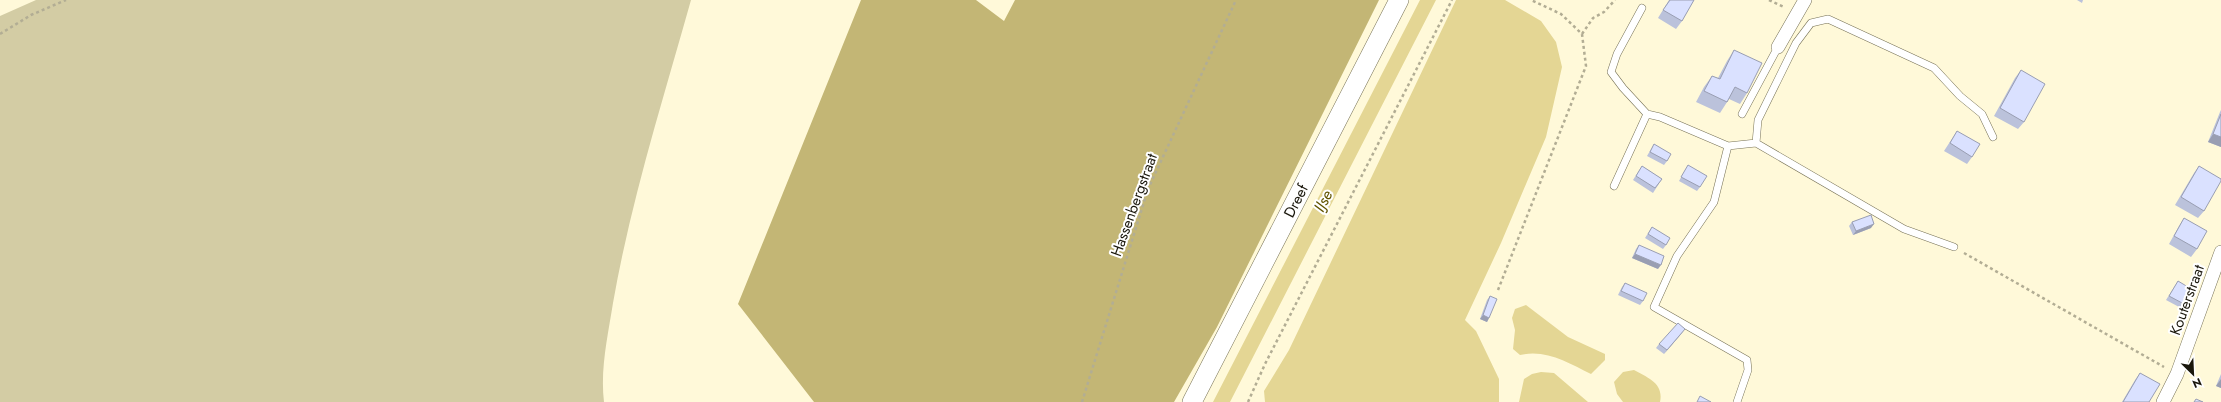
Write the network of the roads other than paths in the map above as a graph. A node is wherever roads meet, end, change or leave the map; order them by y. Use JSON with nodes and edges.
{"nodes":[{"id":1,"x":1399,"y":0,"type":"edge"},
{"id":2,"x":1805,"y":0,"type":"edge"},
{"id":3,"x":1642,"y":8,"type":"dead end"},
{"id":4,"x":1778,"y":47,"type":"joint"},
{"id":5,"x":1648,"y":114,"type":"junction"},
{"id":6,"x":1742,"y":114,"type":"dead end"},
{"id":7,"x":1993,"y":137,"type":"dead end"},
{"id":8,"x":1756,"y":143,"type":"junction"},
{"id":9,"x":1728,"y":146,"type":"junction"},
{"id":10,"x":1614,"y":186,"type":"dead end"},
{"id":11,"x":1954,"y":247,"type":"road end"},
{"id":12,"x":2221,"y":252,"type":"edge"},
{"id":13,"x":1192,"y":402,"type":"edge"},
{"id":14,"x":1737,"y":402,"type":"edge"},
{"id":15,"x":2163,"y":402,"type":"edge"}],
"edges":[{"from":1,"to":13,"type":"main road","name":"Dreef"},
{"from":2,"to":4,"type":"street"},
{"from":3,"to":5,"type":"lane"},
{"from":4,"to":6,"type":"lane"},
{"from":5,"to":9,"type":"lane"},
{"from":5,"to":10,"type":"lane"},
{"from":7,"to":8,"type":"lane"},
{"from":8,"to":9,"type":"lane"},
{"from":8,"to":11,"type":"lane"},
{"from":9,"to":14,"type":"lane"},
{"from":12,"to":15,"type":"street","name":"Kouterstraat"}]}
